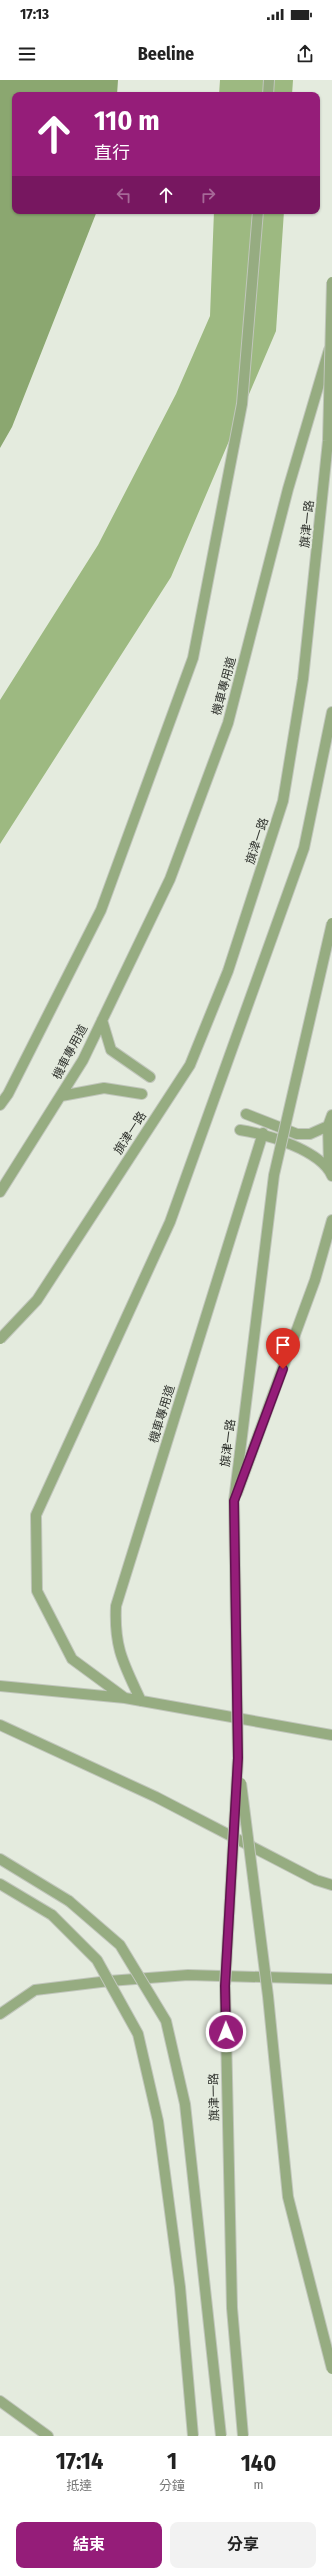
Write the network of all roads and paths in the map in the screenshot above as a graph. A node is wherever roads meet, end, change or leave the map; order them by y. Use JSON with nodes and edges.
{"nodes":[{"id":1,"x":269,"y":80,"type":"edge"},
{"id":2,"x":268,"y":92,"type":"edge"},
{"id":3,"x":258,"y":214,"type":"edge"},
{"id":4,"x":332,"y":282,"type":"edge"},
{"id":5,"x":330,"y":344,"type":"junction"},
{"id":6,"x":332,"y":712,"type":"edge"},
{"id":7,"x":332,"y":923,"type":"edge"},
{"id":8,"x":102,"y":1020,"type":"junction"},
{"id":9,"x":150,"y":1077,"type":"dead end"},
{"id":10,"x":142,"y":1094,"type":"dead end"},
{"id":11,"x":61,"y":1096,"type":"junction"},
{"id":12,"x":0,"y":1105,"type":"edge"},
{"id":13,"x":246,"y":1114,"type":"dead end"},
{"id":14,"x":332,"y":1115,"type":"edge"},
{"id":15,"x":328,"y":1126,"type":"junction"},
{"id":16,"x":240,"y":1130,"type":"dead end"},
{"id":17,"x":263,"y":1134,"type":"junction"},
{"id":18,"x":330,"y":1171,"type":"edge"},
{"id":19,"x":0,"y":1192,"type":"edge"},
{"id":20,"x":332,"y":1220,"type":"edge"},
{"id":21,"x":0,"y":1339,"type":"edge"},
{"id":22,"x":234,"y":1501,"type":"junction"},
{"id":23,"x":0,"y":1686,"type":"edge"},
{"id":24,"x":125,"y":1698,"type":"junction"},
{"id":25,"x":141,"y":1701,"type":"junction"},
{"id":26,"x":0,"y":1725,"type":"edge"},
{"id":27,"x":332,"y":1735,"type":"edge"},
{"id":28,"x":238,"y":1758,"type":"junction"},
{"id":29,"x":0,"y":1859,"type":"edge"},
{"id":30,"x":0,"y":1884,"type":"edge"},
{"id":31,"x":332,"y":1885,"type":"edge"},
{"id":32,"x":332,"y":1979,"type":"edge"},
{"id":33,"x":0,"y":2014,"type":"edge"},
{"id":34,"x":332,"y":2369,"type":"edge"},
{"id":35,"x":0,"y":2401,"type":"edge"},
{"id":36,"x":48,"y":2436,"type":"edge"},
{"id":37,"x":193,"y":2436,"type":"edge"},
{"id":38,"x":220,"y":2436,"type":"edge"},
{"id":39,"x":243,"y":2436,"type":"edge"}],
"edges":[{"from":1,"to":2,"type":"street"},
{"from":3,"to":12,"type":"street"},
{"from":4,"to":5,"type":"street","name":"旗津一路","bridge":true},
{"from":5,"to":8,"type":"street","name":"機車專用道"},
{"from":5,"to":21,"type":"street","name":"旗津一路","bridge":true},
{"from":6,"to":24,"type":"street"},
{"from":7,"to":22,"type":"street","name":"旗津一路","bridge":true},
{"from":8,"to":9,"type":"street","name":"機車專用道"},
{"from":8,"to":11,"type":"street","name":"機車專用道"},
{"from":10,"to":11,"type":"street","name":"機車專用道"},
{"from":11,"to":19,"type":"street","name":"機車專用道"},
{"from":13,"to":15,"type":"street"},
{"from":14,"to":15,"type":"street"},
{"from":15,"to":18,"type":"street"},
{"from":16,"to":17,"type":"street"},
{"from":17,"to":18,"type":"street"},
{"from":17,"to":25,"type":"street","name":"機車專用道"},
{"from":20,"to":22,"type":"street","bridge":true},
{"from":22,"to":28,"type":"street","name":"旗津一路","bridge":true},
{"from":23,"to":24,"type":"street"},
{"from":24,"to":25,"type":"street"},
{"from":25,"to":27,"type":"street"},
{"from":26,"to":31,"type":"street"},
{"from":28,"to":34,"type":"street","name":"旗津一路","bridge":true},
{"from":28,"to":39,"type":"street","name":"旗津一路","bridge":true},
{"from":29,"to":38,"type":"street","bridge":true},
{"from":30,"to":37,"type":"street","bridge":true},
{"from":32,"to":33,"type":"street"},
{"from":35,"to":36,"type":"street"}]}
